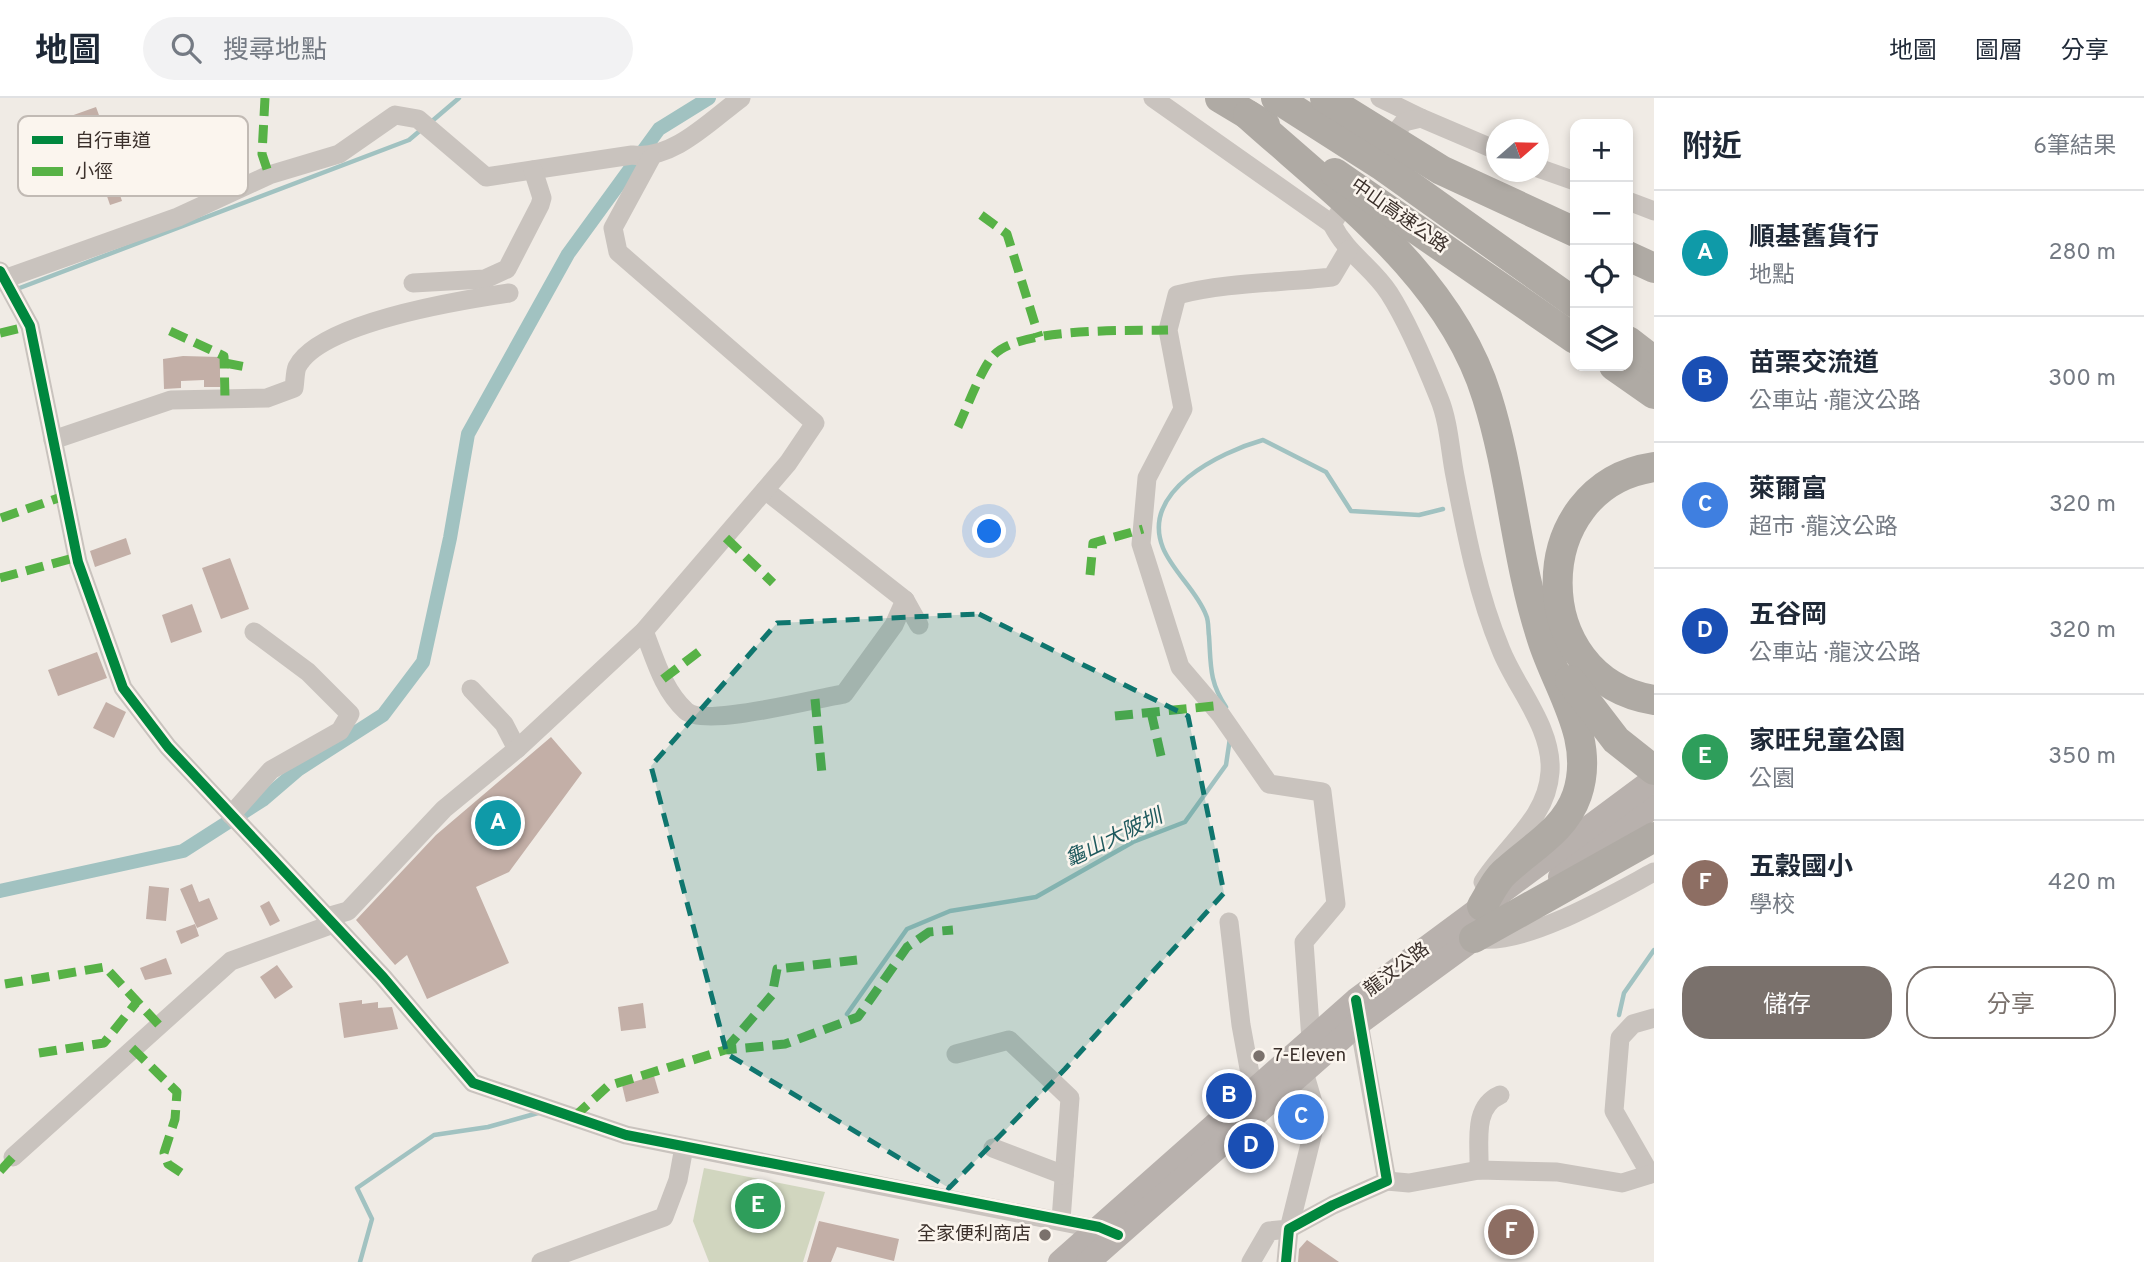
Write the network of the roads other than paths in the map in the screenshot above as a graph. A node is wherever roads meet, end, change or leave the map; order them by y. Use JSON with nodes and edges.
{"nodes":[{"id":1,"x":741,"y":98,"type":"edge"},
{"id":2,"x":1153,"y":98,"type":"edge"},
{"id":3,"x":1220,"y":98,"type":"edge"},
{"id":4,"x":1276,"y":98,"type":"edge"},
{"id":5,"x":1325,"y":98,"type":"edge"},
{"id":6,"x":1380,"y":98,"type":"edge"},
{"id":7,"x":395,"y":106,"type":"edge"},
{"id":8,"x":1248,"y":115,"type":"junction"},
{"id":9,"x":1421,"y":118,"type":"junction"},
{"id":10,"x":1396,"y":132,"type":"dead end"},
{"id":11,"x":1486,"y":146,"type":"edge"},
{"id":12,"x":651,"y":158,"type":"junction"},
{"id":13,"x":533,"y":170,"type":"junction"},
{"id":14,"x":1549,"y":172,"type":"edge"},
{"id":15,"x":1570,"y":179,"type":"edge"},
{"id":16,"x":248,"y":184,"type":"edge"},
{"id":17,"x":222,"y":196,"type":"edge"},
{"id":18,"x":1633,"y":203,"type":"edge"},
{"id":19,"x":1654,"y":211,"type":"edge"},
{"id":20,"x":1570,"y":230,"type":"edge"},
{"id":21,"x":1348,"y":250,"type":"junction"},
{"id":22,"x":1633,"y":258,"type":"edge"},
{"id":23,"x":1654,"y":268,"type":"edge"},
{"id":24,"x":8,"y":283,"type":"edge"},
{"id":25,"x":413,"y":283,"type":"dead end"},
{"id":26,"x":509,"y":293,"type":"dead end"},
{"id":27,"x":1570,"y":299,"type":"edge"},
{"id":28,"x":1570,"y":336,"type":"edge"},
{"id":29,"x":1633,"y":345,"type":"edge"},
{"id":30,"x":1654,"y":361,"type":"edge"},
{"id":31,"x":1621,"y":371,"type":"edge"},
{"id":32,"x":1654,"y":394,"type":"edge"},
{"id":33,"x":53,"y":440,"type":"junction"},
{"id":34,"x":1654,"y":467,"type":"edge"},
{"id":35,"x":765,"y":490,"type":"junction"},
{"id":36,"x":905,"y":600,"type":"junction"},
{"id":37,"x":919,"y":625,"type":"dead end"},
{"id":38,"x":644,"y":631,"type":"junction"},
{"id":39,"x":254,"y":632,"type":"dead end"},
{"id":40,"x":1542,"y":640,"type":"junction"},
{"id":41,"x":471,"y":689,"type":"dead end"},
{"id":42,"x":1654,"y":700,"type":"edge"},
{"id":43,"x":517,"y":748,"type":"junction"},
{"id":44,"x":1654,"y":770,"type":"edge"},
{"id":45,"x":1654,"y":779,"type":"edge"},
{"id":46,"x":1654,"y":806,"type":"edge"},
{"id":47,"x":234,"y":819,"type":"junction"},
{"id":48,"x":1654,"y":837,"type":"edge"},
{"id":49,"x":1654,"y":872,"type":"edge"},
{"id":50,"x":1482,"y":906,"type":"junction"},
{"id":51,"x":330,"y":920,"type":"junction"},
{"id":52,"x":1229,"y":922,"type":"dead end"},
{"id":53,"x":1465,"y":933,"type":"junction"},
{"id":54,"x":1357,"y":1012,"type":"junction"},
{"id":55,"x":1654,"y":1018,"type":"edge"},
{"id":56,"x":1311,"y":1040,"type":"junction"},
{"id":57,"x":956,"y":1054,"type":"dead end"},
{"id":58,"x":1298,"y":1064,"type":"junction"},
{"id":59,"x":1500,"y":1095,"type":"dead end"},
{"id":60,"x":1259,"y":1098,"type":"junction"},
{"id":61,"x":684,"y":1147,"type":"junction"},
{"id":62,"x":993,"y":1148,"type":"dead end"},
{"id":63,"x":13,"y":1157,"type":"dead end"},
{"id":64,"x":1479,"y":1170,"type":"junction"},
{"id":65,"x":1652,"y":1174,"type":"edge"},
{"id":66,"x":1064,"y":1175,"type":"junction"},
{"id":67,"x":1387,"y":1181,"type":"junction"},
{"id":68,"x":1060,"y":1220,"type":"junction"},
{"id":69,"x":1289,"y":1229,"type":"junction"},
{"id":70,"x":1108,"y":1231,"type":"junction"},
{"id":71,"x":587,"y":1255,"type":"edge"},
{"id":72,"x":541,"y":1262,"type":"edge"},
{"id":73,"x":1060,"y":1262,"type":"edge"},
{"id":74,"x":1088,"y":1262,"type":"edge"},
{"id":75,"x":1251,"y":1262,"type":"edge"},
{"id":76,"x":1286,"y":1262,"type":"edge"}],
"edges":[{"from":1,"to":12,"type":"street"},
{"from":2,"to":21,"type":"street"},
{"from":3,"to":8,"type":"highway","name":"中山高速公路"},
{"from":4,"to":27,"type":"highway","name":"中山高速公路"},
{"from":5,"to":20,"type":"highway"},
{"from":6,"to":9,"type":"street"},
{"from":7,"to":13,"type":"street"},
{"from":7,"to":16,"type":"street"},
{"from":8,"to":28,"type":"highway","name":"中山高速公路"},
{"from":8,"to":40,"type":"highway"},
{"from":9,"to":10,"type":"street"},
{"from":9,"to":11,"type":"street"},
{"from":12,"to":13,"type":"street"},
{"from":12,"to":35,"type":"street"},
{"from":13,"to":25,"type":"street"},
{"from":14,"to":15,"type":"street"},
{"from":17,"to":24,"type":"street"},
{"from":18,"to":19,"type":"street"},
{"from":21,"to":53,"type":"street"},
{"from":21,"to":56,"type":"street"},
{"from":22,"to":23,"type":"highway"},
{"from":24,"to":33,"type":"street"},
{"from":26,"to":33,"type":"street"},
{"from":29,"to":30,"type":"highway"},
{"from":31,"to":32,"type":"highway"},
{"from":33,"to":47,"type":"street"},
{"from":34,"to":42,"type":"highway"},
{"from":35,"to":36,"type":"street"},
{"from":35,"to":38,"type":"street"},
{"from":36,"to":37,"type":"street"},
{"from":36,"to":38,"type":"street"},
{"from":38,"to":43,"type":"street"},
{"from":39,"to":47,"type":"street"},
{"from":40,"to":44,"type":"highway"},
{"from":40,"to":50,"type":"highway"},
{"from":41,"to":43,"type":"street"},
{"from":43,"to":51,"type":"street"},
{"from":45,"to":50,"type":"main road","name":"龍汶公路"},
{"from":46,"to":53,"type":"main road","name":"龍汶公路"},
{"from":47,"to":51,"type":"street"},
{"from":48,"to":53,"type":"highway"},
{"from":49,"to":53,"type":"street"},
{"from":50,"to":53,"type":"main road","name":"龍汶公路"},
{"from":51,"to":61,"type":"street"},
{"from":51,"to":63,"type":"street"},
{"from":52,"to":60,"type":"street"},
{"from":53,"to":54,"type":"main road","name":"龍汶公路"},
{"from":54,"to":56,"type":"main road","name":"龍汶公路"},
{"from":54,"to":58,"type":"main road","name":"龍汶公路"},
{"from":54,"to":67,"type":"street"},
{"from":55,"to":65,"type":"street"},
{"from":56,"to":58,"type":"main road","name":"龍汶公路"},
{"from":57,"to":66,"type":"street"},
{"from":58,"to":60,"type":"main road","name":"龍汶公路"},
{"from":58,"to":69,"type":"street"},
{"from":59,"to":64,"type":"street"},
{"from":60,"to":70,"type":"main road","name":"龍汶公路"},
{"from":61,"to":68,"type":"street"},
{"from":61,"to":71,"type":"street"},
{"from":62,"to":66,"type":"street"},
{"from":64,"to":65,"type":"street"},
{"from":64,"to":67,"type":"street"},
{"from":66,"to":68,"type":"street"},
{"from":67,"to":69,"type":"street"},
{"from":68,"to":70,"type":"street"},
{"from":69,"to":75,"type":"street"},
{"from":69,"to":76,"type":"street"},
{"from":70,"to":73,"type":"main road","name":"龍汶公路"},
{"from":70,"to":74,"type":"main road","name":"龍汶公路"},
{"from":71,"to":72,"type":"street"}]}
